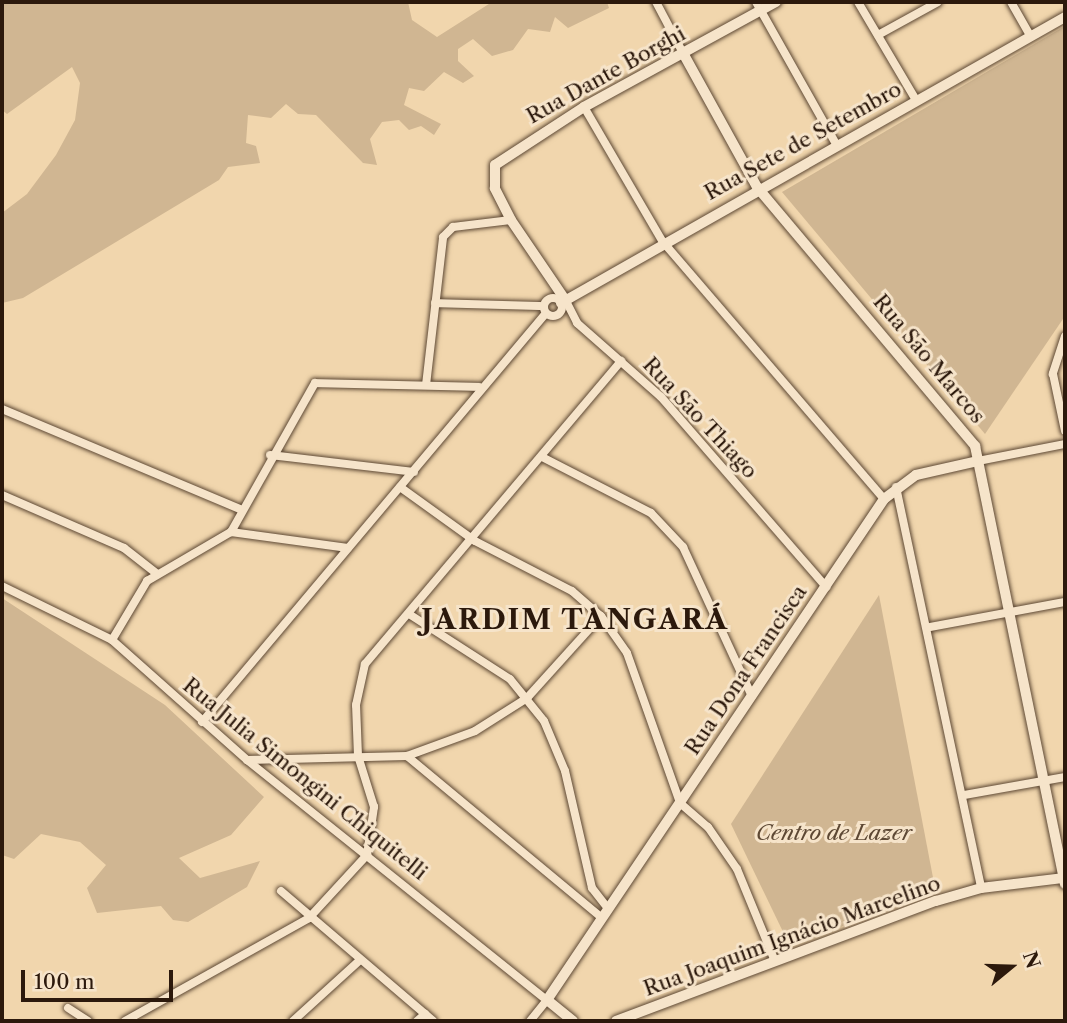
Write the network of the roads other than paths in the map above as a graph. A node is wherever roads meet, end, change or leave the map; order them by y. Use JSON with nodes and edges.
{"nodes":[{"id":1,"x":656,"y":2,"type":"edge"},
{"id":2,"x":776,"y":2,"type":"edge"},
{"id":3,"x":858,"y":2,"type":"edge"},
{"id":4,"x":937,"y":2,"type":"edge"},
{"id":5,"x":1011,"y":2,"type":"edge"},
{"id":6,"x":758,"y":6,"type":"edge"},
{"id":7,"x":1065,"y":17,"type":"edge"},
{"id":8,"x":878,"y":35,"type":"junction"},
{"id":9,"x":1031,"y":37,"type":"junction"},
{"id":10,"x":683,"y":53,"type":"junction"},
{"id":11,"x":916,"y":100,"type":"junction"},
{"id":12,"x":584,"y":107,"type":"junction"},
{"id":13,"x":836,"y":144,"type":"junction"},
{"id":14,"x":495,"y":165,"type":"joint"},
{"id":15,"x":757,"y":187,"type":"junction"},
{"id":16,"x":511,"y":220,"type":"junction"},
{"id":17,"x":663,"y":242,"type":"junction"},
{"id":18,"x":564,"y":302,"type":"junction"},
{"id":19,"x":435,"y":303,"type":"junction"},
{"id":20,"x":545,"y":310,"type":"junction"},
{"id":21,"x":1065,"y":336,"type":"edge"},
{"id":22,"x":621,"y":361,"type":"junction"},
{"id":23,"x":426,"y":385,"type":"junction"},
{"id":24,"x":479,"y":387,"type":"junction"},
{"id":25,"x":2,"y":409,"type":"edge"},
{"id":26,"x":1065,"y":431,"type":"edge"},
{"id":27,"x":1065,"y":444,"type":"edge"},
{"id":28,"x":270,"y":456,"type":"junction"},
{"id":29,"x":544,"y":458,"type":"junction"},
{"id":30,"x":978,"y":461,"type":"junction"},
{"id":31,"x":414,"y":472,"type":"junction"},
{"id":32,"x":400,"y":487,"type":"junction"},
{"id":33,"x":897,"y":487,"type":"junction"},
{"id":34,"x":2,"y":495,"type":"edge"},
{"id":35,"x":884,"y":499,"type":"junction"},
{"id":36,"x":240,"y":509,"type":"junction"},
{"id":37,"x":231,"y":532,"type":"junction"},
{"id":38,"x":475,"y":541,"type":"junction"},
{"id":39,"x":348,"y":548,"type":"junction"},
{"id":40,"x":156,"y":573,"type":"junction"},
{"id":41,"x":2,"y":586,"type":"edge"},
{"id":42,"x":826,"y":587,"type":"junction"},
{"id":43,"x":1065,"y":601,"type":"edge"},
{"id":44,"x":1008,"y":612,"type":"junction"},
{"id":45,"x":409,"y":614,"type":"junction"},
{"id":46,"x":601,"y":616,"type":"junction"},
{"id":47,"x":930,"y":627,"type":"junction"},
{"id":48,"x":112,"y":640,"type":"junction"},
{"id":49,"x":752,"y":696,"type":"junction"},
{"id":50,"x":527,"y":698,"type":"junction"},
{"id":51,"x":202,"y":722,"type":"junction"},
{"id":52,"x":358,"y":756,"type":"junction"},
{"id":53,"x":407,"y":756,"type":"junction"},
{"id":54,"x":247,"y":760,"type":"junction"},
{"id":55,"x":1065,"y":777,"type":"edge"},
{"id":56,"x":1044,"y":781,"type":"junction"},
{"id":57,"x":964,"y":795,"type":"junction"},
{"id":58,"x":680,"y":803,"type":"junction"},
{"id":59,"x":366,"y":855,"type":"junction"},
{"id":60,"x":1065,"y":880,"type":"edge"},
{"id":61,"x":981,"y":888,"type":"junction"},
{"id":62,"x":281,"y":891,"type":"dead end"},
{"id":63,"x":607,"y":906,"type":"junction"},
{"id":64,"x":601,"y":917,"type":"junction"},
{"id":65,"x":309,"y":918,"type":"junction"},
{"id":66,"x":360,"y":960,"type":"junction"},
{"id":67,"x":775,"y":961,"type":"junction"},
{"id":68,"x":547,"y":1000,"type":"junction"},
{"id":69,"x":68,"y":1008,"type":"dead end"},
{"id":70,"x":425,"y":1014,"type":"junction"},
{"id":71,"x":88,"y":1021,"type":"edge"},
{"id":72,"x":125,"y":1021,"type":"edge"},
{"id":73,"x":293,"y":1021,"type":"edge"},
{"id":74,"x":417,"y":1021,"type":"edge"},
{"id":75,"x":433,"y":1021,"type":"edge"},
{"id":76,"x":530,"y":1021,"type":"edge"},
{"id":77,"x":573,"y":1021,"type":"edge"},
{"id":78,"x":616,"y":1021,"type":"edge"}],
"edges":[{"from":1,"to":10,"type":"street","name":"Rua São Marcos"},
{"from":2,"to":6,"type":"street","name":"Rua Dante Borghi"},
{"from":3,"to":8,"type":"street"},
{"from":4,"to":8,"type":"street"},
{"from":5,"to":9,"type":"street"},
{"from":6,"to":10,"type":"street","name":"Rua Dante Borghi"},
{"from":6,"to":13,"type":"street"},
{"from":7,"to":9,"type":"street","name":"Rua Sete de Setembro"},
{"from":8,"to":11,"type":"street"},
{"from":9,"to":11,"type":"street","name":"Rua Sete de Setembro"},
{"from":10,"to":12,"type":"street","name":"Rua Dante Borghi"},
{"from":10,"to":15,"type":"street","name":"Rua São Marcos"},
{"from":11,"to":13,"type":"street","name":"Rua Sete de Setembro"},
{"from":12,"to":14,"type":"street","name":"Rua Dante Borghi"},
{"from":12,"to":17,"type":"street"},
{"from":13,"to":15,"type":"street","name":"Rua Sete de Setembro"},
{"from":14,"to":16,"type":"street","name":"Rua São Thiago"},
{"from":15,"to":17,"type":"street","name":"Rua Sete de Setembro"},
{"from":15,"to":30,"type":"street","name":"Rua São Marcos"},
{"from":16,"to":18,"type":"street","name":"Rua São Thiago"},
{"from":16,"to":19,"type":"street"},
{"from":17,"to":18,"type":"street","name":"Rua Sete de Setembro"},
{"from":17,"to":35,"type":"street"},
{"from":18,"to":20,"type":"street"},
{"from":18,"to":20,"type":"street"},
{"from":18,"to":22,"type":"street","name":"Rua São Thiago"},
{"from":19,"to":20,"type":"street"},
{"from":19,"to":23,"type":"street"},
{"from":20,"to":24,"type":"street"},
{"from":21,"to":26,"type":"street"},
{"from":22,"to":29,"type":"street"},
{"from":22,"to":42,"type":"street","name":"Rua São Thiago"},
{"from":23,"to":24,"type":"street"},
{"from":23,"to":28,"type":"street"},
{"from":24,"to":31,"type":"street"},
{"from":25,"to":36,"type":"street"},
{"from":27,"to":30,"type":"street","name":"Rua Dona Francisca"},
{"from":28,"to":31,"type":"street"},
{"from":28,"to":36,"type":"street"},
{"from":29,"to":38,"type":"street"},
{"from":29,"to":49,"type":"street"},
{"from":30,"to":33,"type":"street","name":"Rua Dona Francisca"},
{"from":30,"to":44,"type":"street","name":"Rua São Marcos"},
{"from":31,"to":32,"type":"street"},
{"from":32,"to":38,"type":"street"},
{"from":32,"to":39,"type":"street"},
{"from":33,"to":35,"type":"street","name":"Rua Dona Francisca"},
{"from":33,"to":47,"type":"street"},
{"from":34,"to":40,"type":"street"},
{"from":35,"to":42,"type":"street","name":"Rua Dona Francisca"},
{"from":36,"to":37,"type":"street"},
{"from":37,"to":39,"type":"street"},
{"from":37,"to":40,"type":"street"},
{"from":38,"to":45,"type":"street"},
{"from":38,"to":46,"type":"street"},
{"from":39,"to":51,"type":"street"},
{"from":40,"to":48,"type":"street"},
{"from":41,"to":48,"type":"street","name":"Rua Julia Simongini Chiquitelli"},
{"from":42,"to":49,"type":"street","name":"Rua Dona Francisca"},
{"from":43,"to":44,"type":"street"},
{"from":44,"to":47,"type":"street"},
{"from":44,"to":56,"type":"street","name":"Rua São Marcos"},
{"from":45,"to":50,"type":"street"},
{"from":45,"to":52,"type":"street"},
{"from":46,"to":50,"type":"street"},
{"from":46,"to":58,"type":"street"},
{"from":47,"to":57,"type":"street"},
{"from":48,"to":51,"type":"street","name":"Rua Julia Simongini Chiquitelli"},
{"from":49,"to":58,"type":"street","name":"Rua Dona Francisca"},
{"from":50,"to":53,"type":"street"},
{"from":50,"to":63,"type":"street"},
{"from":51,"to":54,"type":"street","name":"Rua Julia Simongini Chiquitelli"},
{"from":52,"to":53,"type":"street"},
{"from":52,"to":54,"type":"street"},
{"from":52,"to":59,"type":"street"},
{"from":53,"to":64,"type":"street"},
{"from":54,"to":59,"type":"street","name":"Rua Julia Simongini Chiquitelli"},
{"from":55,"to":56,"type":"street"},
{"from":56,"to":57,"type":"street"},
{"from":56,"to":60,"type":"street","name":"Rua São Marcos"},
{"from":57,"to":61,"type":"street"},
{"from":58,"to":63,"type":"street","name":"Rua Dona Francisca"},
{"from":58,"to":67,"type":"street"},
{"from":59,"to":65,"type":"street"},
{"from":59,"to":68,"type":"street","name":"Rua Julia Simongini Chiquitelli"},
{"from":60,"to":61,"type":"street","name":"Rua Joaquim Ignácio Marcelino"},
{"from":61,"to":67,"type":"street","name":"Rua Joaquim Ignácio Marcelino"},
{"from":62,"to":65,"type":"street"},
{"from":63,"to":64,"type":"street","name":"Rua Dona Francisca"},
{"from":64,"to":68,"type":"street","name":"Rua Dona Francisca"},
{"from":65,"to":66,"type":"street"},
{"from":65,"to":72,"type":"street"},
{"from":66,"to":70,"type":"street"},
{"from":66,"to":73,"type":"street"},
{"from":67,"to":78,"type":"street","name":"Rua Joaquim Ignácio Marcelino"},
{"from":68,"to":76,"type":"street","name":"Rua Dona Francisca"},
{"from":68,"to":77,"type":"street","name":"Rua Julia Simongini Chiquitelli"},
{"from":69,"to":71,"type":"street"},
{"from":70,"to":74,"type":"street"},
{"from":70,"to":75,"type":"street"}]}
